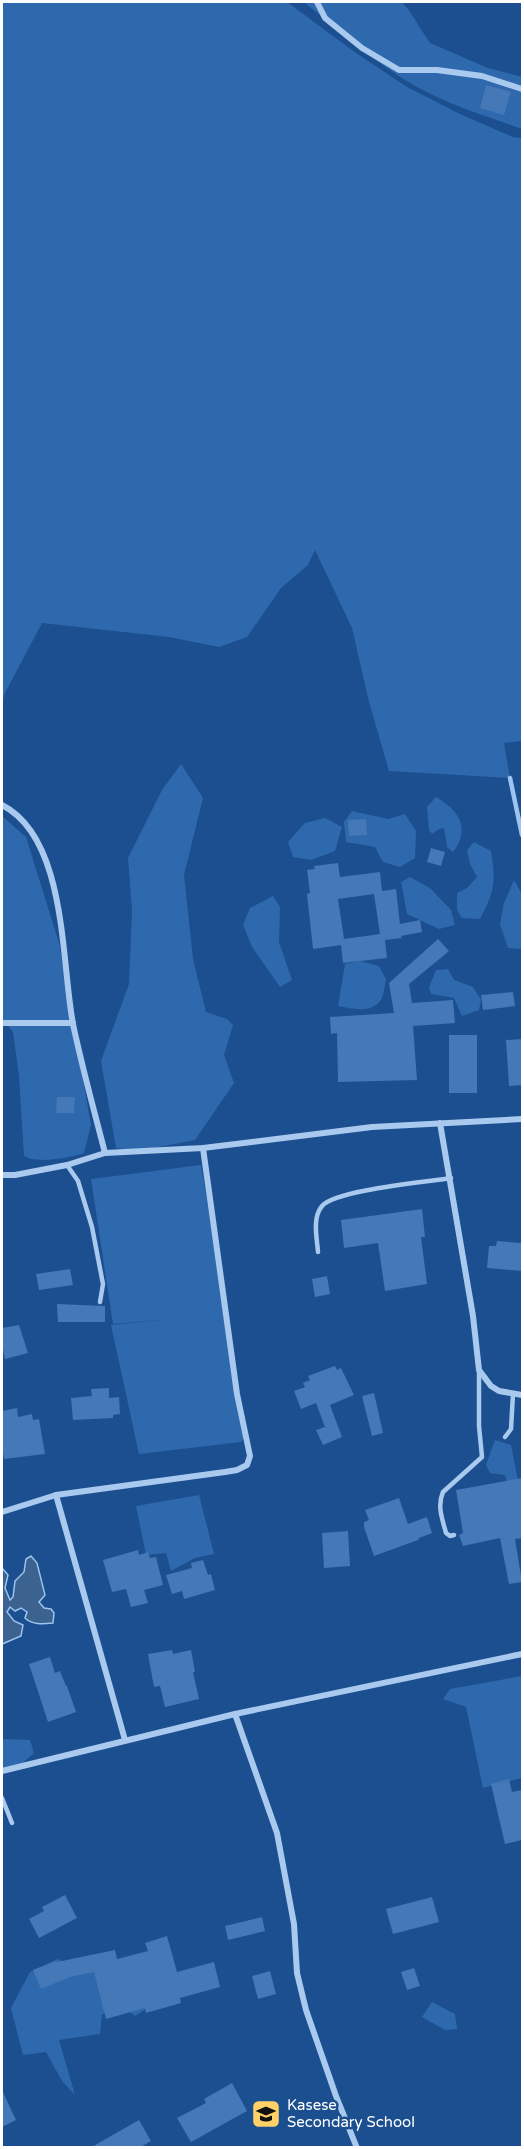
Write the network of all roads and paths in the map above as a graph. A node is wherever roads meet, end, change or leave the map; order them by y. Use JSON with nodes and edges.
{"nodes":[{"id":1,"x":317,"y":2,"type":"edge"},
{"id":2,"x":522,"y":89,"type":"edge"},
{"id":3,"x":2,"y":806,"type":"edge"},
{"id":4,"x":2,"y":1023,"type":"edge"},
{"id":5,"x":73,"y":1023,"type":"junction"},
{"id":6,"x":522,"y":1119,"type":"edge"},
{"id":7,"x":440,"y":1123,"type":"junction"},
{"id":8,"x":203,"y":1148,"type":"junction"},
{"id":9,"x":105,"y":1153,"type":"junction"},
{"id":10,"x":67,"y":1165,"type":"junction"},
{"id":11,"x":2,"y":1175,"type":"edge"},
{"id":12,"x":451,"y":1178,"type":"junction"},
{"id":13,"x":318,"y":1252,"type":"dead end"},
{"id":14,"x":100,"y":1302,"type":"dead end"},
{"id":15,"x":479,"y":1370,"type":"junction"},
{"id":16,"x":513,"y":1394,"type":"junction"},
{"id":17,"x":522,"y":1395,"type":"edge"},
{"id":18,"x":505,"y":1437,"type":"dead end"},
{"id":19,"x":56,"y":1495,"type":"junction"},
{"id":20,"x":2,"y":1512,"type":"edge"},
{"id":21,"x":454,"y":1535,"type":"dead end"},
{"id":22,"x":522,"y":1654,"type":"edge"},
{"id":23,"x":235,"y":1713,"type":"junction"},
{"id":24,"x":124,"y":1740,"type":"junction"},
{"id":25,"x":2,"y":1771,"type":"edge"},
{"id":26,"x":2,"y":1798,"type":"edge"},
{"id":27,"x":12,"y":1823,"type":"dead end"},
{"id":28,"x":357,"y":2148,"type":"edge"}],
"edges":[{"from":1,"to":2,"type":"street"},
{"from":3,"to":5,"type":"street"},
{"from":4,"to":5,"type":"street"},
{"from":5,"to":9,"type":"street"},
{"from":6,"to":7,"type":"street"},
{"from":7,"to":8,"type":"street"},
{"from":7,"to":12,"type":"street"},
{"from":8,"to":9,"type":"street"},
{"from":8,"to":19,"type":"street"},
{"from":9,"to":10,"type":"street"},
{"from":10,"to":11,"type":"street"},
{"from":10,"to":14,"type":"lane"},
{"from":12,"to":13,"type":"lane"},
{"from":12,"to":15,"type":"street"},
{"from":15,"to":16,"type":"street"},
{"from":15,"to":21,"type":"lane"},
{"from":16,"to":17,"type":"street"},
{"from":16,"to":18,"type":"lane"},
{"from":19,"to":20,"type":"street"},
{"from":19,"to":24,"type":"street"},
{"from":22,"to":23,"type":"street"},
{"from":23,"to":24,"type":"street"},
{"from":23,"to":28,"type":"street"},
{"from":24,"to":25,"type":"street"},
{"from":26,"to":27,"type":"lane"}]}
